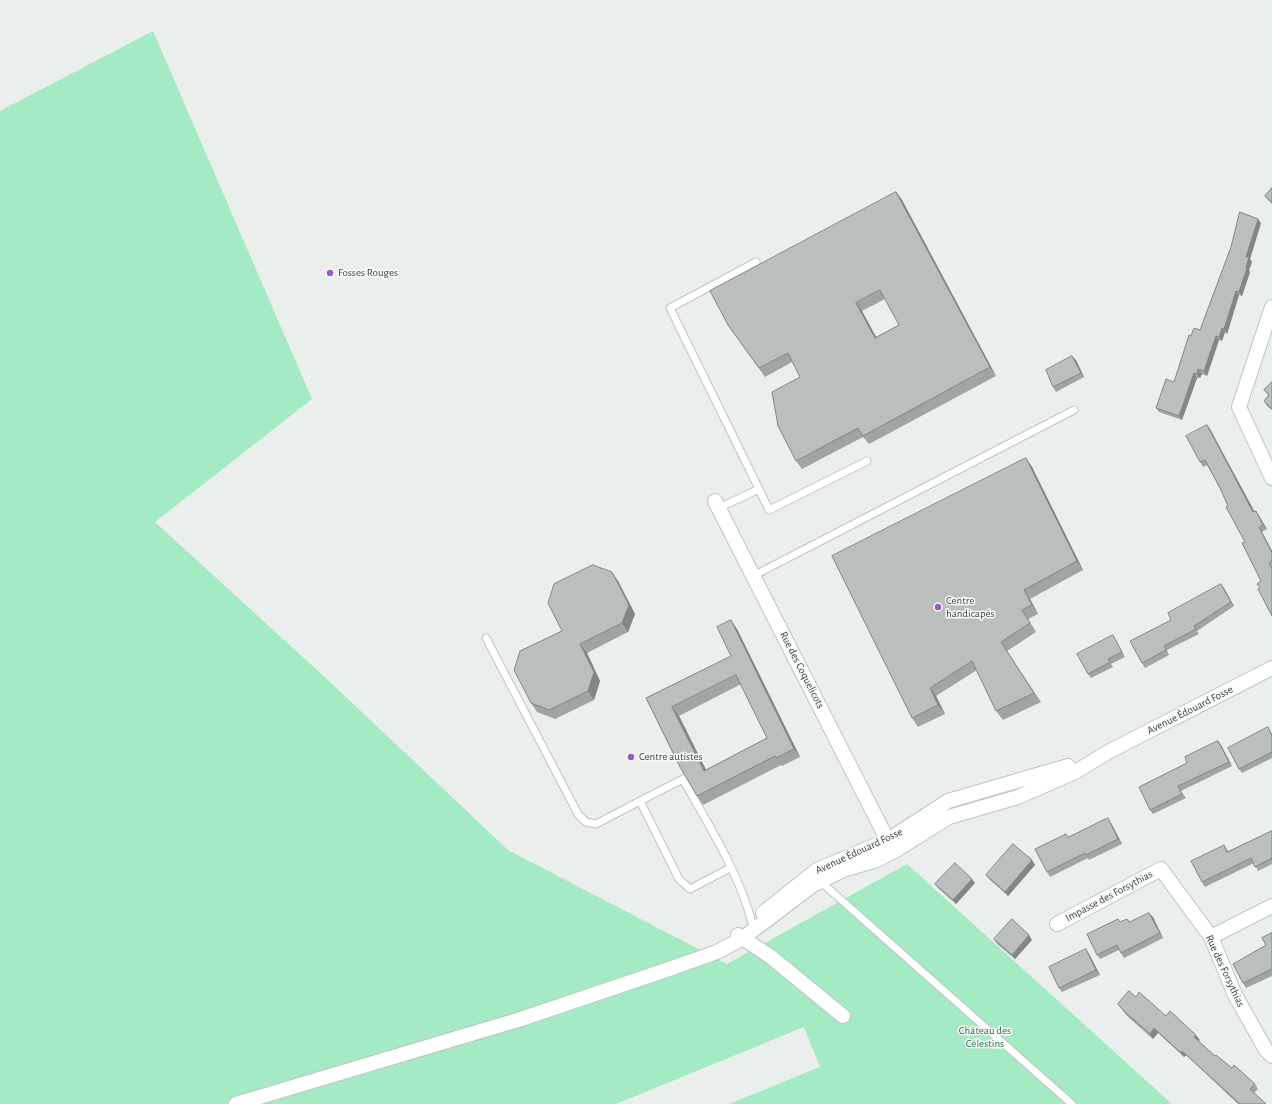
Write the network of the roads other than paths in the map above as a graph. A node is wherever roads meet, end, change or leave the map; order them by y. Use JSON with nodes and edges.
{"nodes":[{"id":1,"x":756,"y":262,"type":"dead end"},
{"id":2,"x":1272,"y":307,"type":"edge"},
{"id":3,"x":1074,"y":410,"type":"dead end"},
{"id":4,"x":867,"y":461,"type":"dead end"},
{"id":5,"x":1272,"y":478,"type":"edge"},
{"id":6,"x":758,"y":489,"type":"junction"},
{"id":7,"x":717,"y":505,"type":"joint"},
{"id":8,"x":754,"y":576,"type":"junction"},
{"id":9,"x":486,"y":638,"type":"dead end"},
{"id":10,"x":1272,"y":668,"type":"edge"},
{"id":11,"x":640,"y":801,"type":"junction"},
{"id":12,"x":891,"y":846,"type":"junction"},
{"id":13,"x":854,"y":860,"type":"junction"},
{"id":14,"x":730,"y":868,"type":"junction"},
{"id":15,"x":1161,"y":868,"type":"joint"},
{"id":16,"x":821,"y":882,"type":"junction"},
{"id":17,"x":1272,"y":906,"type":"edge"},
{"id":18,"x":752,"y":923,"type":"junction"},
{"id":19,"x":1057,"y":924,"type":"dead end"},
{"id":20,"x":741,"y":936,"type":"junction"},
{"id":21,"x":1211,"y":937,"type":"junction"},
{"id":22,"x":843,"y":1016,"type":"dead end"},
{"id":23,"x":1272,"y":1056,"type":"edge"},
{"id":24,"x":236,"y":1104,"type":"edge"},
{"id":25,"x":1072,"y":1104,"type":"edge"}],
"edges":[{"from":1,"to":6,"type":"lane"},
{"from":2,"to":5,"type":"street"},
{"from":3,"to":8,"type":"lane"},
{"from":4,"to":6,"type":"lane"},
{"from":6,"to":7,"type":"lane"},
{"from":7,"to":8,"type":"street","name":"Rue des Coquelicots"},
{"from":8,"to":12,"type":"street","name":"Rue des Coquelicots"},
{"from":9,"to":11,"type":"lane"},
{"from":10,"to":12,"type":"street","name":"Avenue Édouard Fosse"},
{"from":11,"to":14,"type":"lane"},
{"from":11,"to":14,"type":"lane"},
{"from":12,"to":13,"type":"street","name":"Avenue Édouard Fosse"},
{"from":13,"to":16,"type":"street","name":"Avenue Édouard Fosse"},
{"from":13,"to":18,"type":"street","name":"Avenue Édouard Fosse"},
{"from":14,"to":18,"type":"lane"},
{"from":15,"to":19,"type":"street","name":"Impasse des Forsythias"},
{"from":15,"to":21,"type":"street","name":"Rue des Forsythias"},
{"from":16,"to":20,"type":"street","name":"Avenue Édouard Fosse"},
{"from":16,"to":25,"type":"lane"},
{"from":17,"to":21,"type":"street"},
{"from":18,"to":20,"type":"street","name":"Avenue Édouard Fosse"},
{"from":20,"to":22,"type":"street"},
{"from":20,"to":24,"type":"street","name":"Avenue Édouard Fosse"},
{"from":21,"to":23,"type":"street","name":"Rue des Forsythias"}]}
